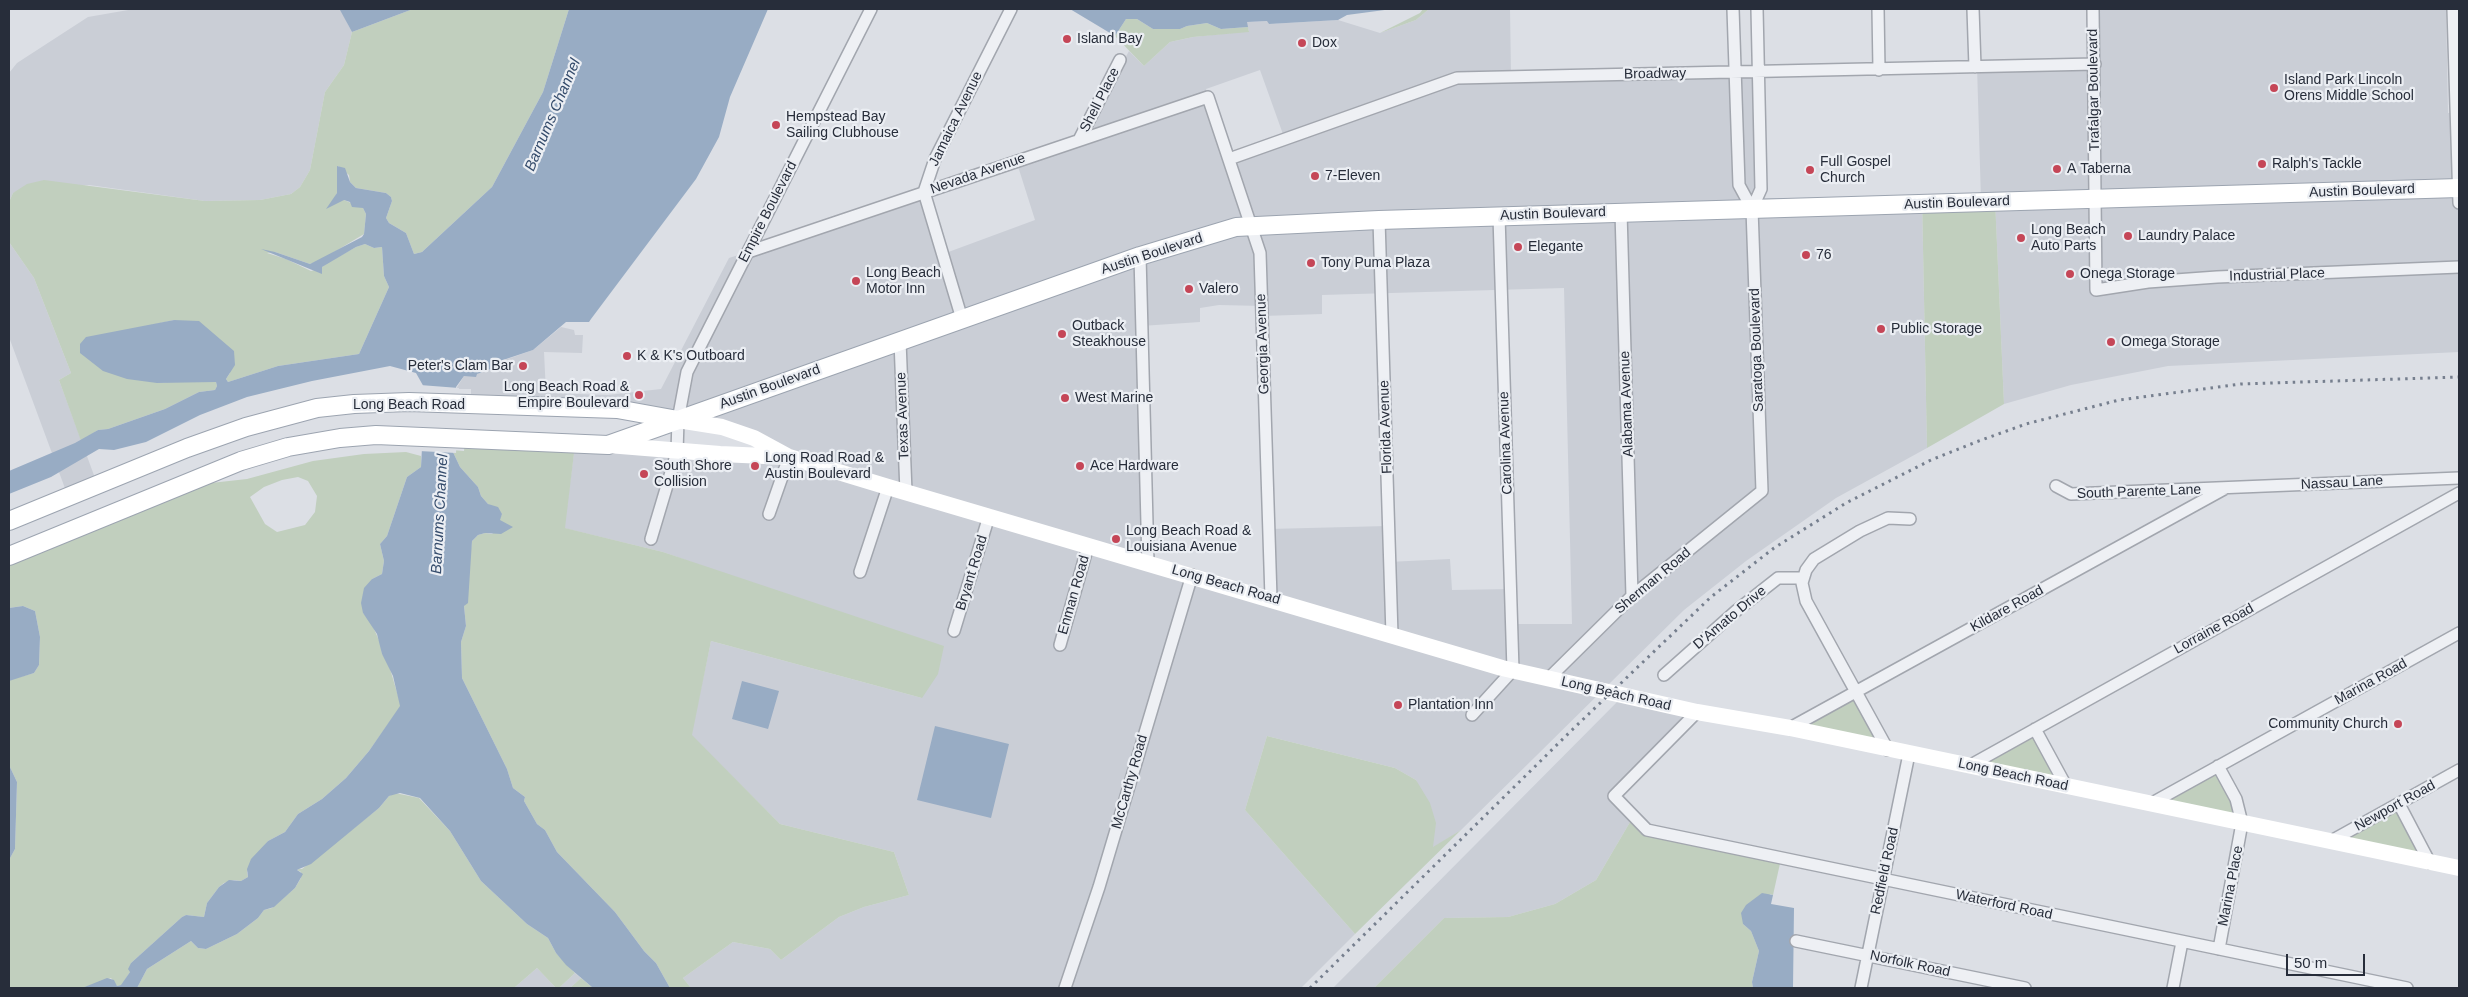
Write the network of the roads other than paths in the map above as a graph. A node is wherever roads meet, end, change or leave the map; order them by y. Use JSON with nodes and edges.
{"nodes":[{"id":1,"x":870,"y":9,"type":"edge"},
{"id":2,"x":1011,"y":9,"type":"edge"},
{"id":3,"x":1734,"y":9,"type":"edge"},
{"id":4,"x":1757,"y":9,"type":"edge"},
{"id":5,"x":1878,"y":9,"type":"edge"},
{"id":6,"x":1973,"y":9,"type":"edge"},
{"id":7,"x":2093,"y":9,"type":"edge"},
{"id":8,"x":2453,"y":9,"type":"edge"},
{"id":9,"x":2457,"y":53,"type":"edge"},
{"id":10,"x":1120,"y":60,"type":"dead end"},
{"id":11,"x":2095,"y":64,"type":"junction"},
{"id":12,"x":1975,"y":67,"type":"junction"},
{"id":13,"x":1879,"y":70,"type":"junction"},
{"id":14,"x":1736,"y":72,"type":"junction"},
{"id":15,"x":1758,"y":72,"type":"junction"},
{"id":16,"x":1208,"y":97,"type":"joint"},
{"id":17,"x":1079,"y":140,"type":"junction"},
{"id":18,"x":1229,"y":159,"type":"junction"},
{"id":19,"x":2459,"y":188,"type":"edge"},
{"id":20,"x":924,"y":192,"type":"junction"},
{"id":21,"x":2095,"y":200,"type":"junction"},
{"id":22,"x":2459,"y":203,"type":"edge"},
{"id":23,"x":1752,"y":209,"type":"junction"},
{"id":24,"x":1621,"y":212,"type":"junction"},
{"id":25,"x":1500,"y":216,"type":"junction"},
{"id":26,"x":1379,"y":220,"type":"junction"},
{"id":27,"x":1251,"y":225,"type":"junction"},
{"id":28,"x":748,"y":252,"type":"junction"},
{"id":29,"x":1140,"y":256,"type":"junction"},
{"id":30,"x":2459,"y":267,"type":"edge"},
{"id":31,"x":2096,"y":290,"type":"joint"},
{"id":32,"x":962,"y":319,"type":"junction"},
{"id":33,"x":900,"y":341,"type":"junction"},
{"id":34,"x":678,"y":420,"type":"junction"},
{"id":35,"x":608,"y":445,"type":"junction"},
{"id":36,"x":677,"y":452,"type":"junction"},
{"id":37,"x":789,"y":456,"type":"junction"},
{"id":38,"x":2459,"y":478,"type":"edge"},
{"id":39,"x":2056,"y":486,"type":"dead end"},
{"id":40,"x":888,"y":487,"type":"junction"},
{"id":41,"x":2224,"y":489,"type":"junction"},
{"id":42,"x":1762,"y":491,"type":"joint"},
{"id":43,"x":906,"y":492,"type":"junction"},
{"id":44,"x":2459,"y":493,"type":"edge"},
{"id":45,"x":769,"y":514,"type":"dead end"},
{"id":46,"x":989,"y":516,"type":"junction"},
{"id":47,"x":1910,"y":519,"type":"dead end"},
{"id":48,"x":9,"y":521,"type":"edge"},
{"id":49,"x":651,"y":539,"type":"dead end"},
{"id":50,"x":1088,"y":546,"type":"junction"},
{"id":51,"x":9,"y":556,"type":"edge"},
{"id":52,"x":1148,"y":562,"type":"junction"},
{"id":53,"x":860,"y":572,"type":"dead end"},
{"id":54,"x":1192,"y":575,"type":"junction"},
{"id":55,"x":1803,"y":578,"type":"junction"},
{"id":56,"x":1632,"y":596,"type":"junction"},
{"id":57,"x":1271,"y":598,"type":"junction"},
{"id":58,"x":954,"y":631,"type":"dead end"},
{"id":59,"x":2459,"y":633,"type":"edge"},
{"id":60,"x":1392,"y":635,"type":"junction"},
{"id":61,"x":1060,"y":645,"type":"dead end"},
{"id":62,"x":1514,"y":670,"type":"junction"},
{"id":63,"x":1664,"y":675,"type":"dead end"},
{"id":64,"x":1549,"y":678,"type":"junction"},
{"id":65,"x":1856,"y":692,"type":"junction"},
{"id":66,"x":1697,"y":712,"type":"junction"},
{"id":67,"x":1472,"y":715,"type":"dead end"},
{"id":68,"x":1790,"y":728,"type":"junction"},
{"id":69,"x":2035,"y":729,"type":"junction"},
{"id":70,"x":1888,"y":750,"type":"junction"},
{"id":71,"x":1909,"y":754,"type":"junction"},
{"id":72,"x":1969,"y":766,"type":"junction"},
{"id":73,"x":2218,"y":766,"type":"junction"},
{"id":74,"x":2459,"y":770,"type":"edge"},
{"id":75,"x":2066,"y":786,"type":"junction"},
{"id":76,"x":2152,"y":803,"type":"junction"},
{"id":77,"x":2399,"y":804,"type":"junction"},
{"id":78,"x":2242,"y":823,"type":"junction"},
{"id":79,"x":2332,"y":841,"type":"junction"},
{"id":80,"x":2430,"y":862,"type":"junction"},
{"id":81,"x":2459,"y":868,"type":"edge"},
{"id":82,"x":1884,"y":880,"type":"junction"},
{"id":83,"x":1796,"y":941,"type":"dead end"},
{"id":84,"x":2182,"y":942,"type":"junction"},
{"id":85,"x":2219,"y":949,"type":"junction"},
{"id":86,"x":1868,"y":956,"type":"junction"},
{"id":87,"x":1065,"y":988,"type":"edge"},
{"id":88,"x":1861,"y":988,"type":"edge"},
{"id":89,"x":2019,"y":988,"type":"edge"},
{"id":90,"x":2173,"y":988,"type":"edge"},
{"id":91,"x":2407,"y":988,"type":"edge"}],
"edges":[{"from":1,"to":28,"type":"street","name":"Empire Boulevard"},
{"from":2,"to":20,"type":"street","name":"Jamaica Avenue"},
{"from":3,"to":14,"type":"street","name":"Saratoga Boulevard"},
{"from":4,"to":15,"type":"street","name":"Saratoga Boulevard"},
{"from":5,"to":13,"type":"street"},
{"from":6,"to":12,"type":"street"},
{"from":7,"to":11,"type":"street","name":"Trafalgar Boulevard"},
{"from":8,"to":9,"type":"street"},
{"from":9,"to":19,"type":"street"},
{"from":10,"to":17,"type":"street","name":"Shell Place"},
{"from":11,"to":12,"type":"street","name":"Broadway"},
{"from":11,"to":21,"type":"street","name":"Trafalgar Boulevard"},
{"from":12,"to":13,"type":"street","name":"Broadway"},
{"from":13,"to":15,"type":"street","name":"Broadway"},
{"from":14,"to":15,"type":"street","name":"Broadway"},
{"from":14,"to":18,"type":"street","name":"Broadway"},
{"from":14,"to":23,"type":"street","name":"Saratoga Boulevard"},
{"from":15,"to":23,"type":"street","name":"Saratoga Boulevard"},
{"from":16,"to":17,"type":"street","name":"Nevada Avenue"},
{"from":16,"to":18,"type":"street","name":"Georgia Avenue"},
{"from":17,"to":20,"type":"street","name":"Nevada Avenue"},
{"from":18,"to":27,"type":"street","name":"Georgia Avenue"},
{"from":19,"to":21,"type":"main road","name":"Austin Boulevard"},
{"from":19,"to":22,"type":"street"},
{"from":20,"to":28,"type":"street","name":"Nevada Avenue"},
{"from":20,"to":32,"type":"street"},
{"from":21,"to":23,"type":"main road","name":"Austin Boulevard"},
{"from":21,"to":31,"type":"street","name":"Trafalgar Boulevard"},
{"from":23,"to":24,"type":"main road","name":"Austin Boulevard"},
{"from":23,"to":42,"type":"street","name":"Saratoga Boulevard"},
{"from":24,"to":25,"type":"main road","name":"Austin Boulevard"},
{"from":24,"to":56,"type":"street","name":"Alabama Avenue"},
{"from":25,"to":26,"type":"main road","name":"Austin Boulevard"},
{"from":25,"to":62,"type":"street","name":"Carolina Avenue"},
{"from":26,"to":27,"type":"main road","name":"Austin Boulevard"},
{"from":26,"to":60,"type":"street","name":"Florida Avenue"},
{"from":27,"to":29,"type":"main road","name":"Austin Boulevard"},
{"from":27,"to":57,"type":"street","name":"Georgia Avenue"},
{"from":28,"to":34,"type":"street","name":"Empire Boulevard"},
{"from":29,"to":32,"type":"main road","name":"Austin Boulevard"},
{"from":29,"to":52,"type":"street"},
{"from":30,"to":31,"type":"street","name":"Industrial Place"},
{"from":32,"to":33,"type":"main road","name":"Austin Boulevard"},
{"from":33,"to":34,"type":"main road","name":"Austin Boulevard"},
{"from":33,"to":43,"type":"street","name":"Texas Avenue"},
{"from":34,"to":35,"type":"main road","name":"Long Beach Road"},
{"from":34,"to":36,"type":"street","name":"Empire Boulevard"},
{"from":34,"to":37,"type":"main road","name":"Long Beach Road"},
{"from":34,"to":48,"type":"main road","name":"Long Beach Road"},
{"from":35,"to":36,"type":"main road","name":"Long Beach Road"},
{"from":35,"to":51,"type":"main road","name":"Long Beach Road"},
{"from":36,"to":37,"type":"main road","name":"Long Beach Road"},
{"from":36,"to":49,"type":"street","name":"Empire Boulevard"},
{"from":37,"to":40,"type":"main road","name":"Long Beach Road"},
{"from":37,"to":45,"type":"street"},
{"from":38,"to":41,"type":"street","name":"Nassau Lane"},
{"from":39,"to":41,"type":"street","name":"South Parente Lane"},
{"from":40,"to":43,"type":"main road","name":"Long Beach Road"},
{"from":40,"to":53,"type":"street"},
{"from":41,"to":65,"type":"street","name":"Kildare Road"},
{"from":42,"to":56,"type":"street","name":"Sherman Road"},
{"from":43,"to":46,"type":"main road","name":"Long Beach Road"},
{"from":44,"to":69,"type":"street","name":"Lorraine Road"},
{"from":46,"to":50,"type":"main road","name":"Long Beach Road"},
{"from":46,"to":58,"type":"street","name":"Bryant Road"},
{"from":47,"to":55,"type":"street"},
{"from":50,"to":52,"type":"main road","name":"Long Beach Road"},
{"from":50,"to":61,"type":"street","name":"Enman Road"},
{"from":52,"to":54,"type":"main road","name":"Long Beach Road"},
{"from":54,"to":57,"type":"main road","name":"Long Beach Road"},
{"from":54,"to":87,"type":"street","name":"McCarthy Road"},
{"from":55,"to":63,"type":"street","name":"D'Amato Drive"},
{"from":55,"to":65,"type":"street"},
{"from":56,"to":64,"type":"street","name":"Sherman Road"},
{"from":57,"to":60,"type":"main road","name":"Long Beach Road"},
{"from":59,"to":73,"type":"street","name":"Marina Road"},
{"from":60,"to":62,"type":"main road","name":"Long Beach Road"},
{"from":62,"to":64,"type":"main road","name":"Long Beach Road"},
{"from":62,"to":67,"type":"street"},
{"from":64,"to":66,"type":"main road","name":"Long Beach Road"},
{"from":65,"to":68,"type":"street","name":"Kildare Road"},
{"from":65,"to":70,"type":"street"},
{"from":66,"to":68,"type":"main road","name":"Long Beach Road"},
{"from":66,"to":82,"type":"street","name":"Waterford Road"},
{"from":68,"to":70,"type":"main road","name":"Long Beach Road"},
{"from":69,"to":72,"type":"street","name":"Lorraine Road"},
{"from":69,"to":75,"type":"street"},
{"from":70,"to":71,"type":"main road","name":"Long Beach Road"},
{"from":71,"to":72,"type":"main road","name":"Long Beach Road"},
{"from":71,"to":82,"type":"street","name":"Redfield Road"},
{"from":72,"to":75,"type":"main road","name":"Long Beach Road"},
{"from":73,"to":76,"type":"street","name":"Marina Road"},
{"from":73,"to":78,"type":"street"},
{"from":74,"to":77,"type":"street","name":"Newport Road"},
{"from":75,"to":76,"type":"main road","name":"Long Beach Road"},
{"from":76,"to":78,"type":"main road","name":"Long Beach Road"},
{"from":77,"to":79,"type":"street","name":"Newport Road"},
{"from":77,"to":80,"type":"street"},
{"from":78,"to":79,"type":"main road","name":"Long Beach Road"},
{"from":78,"to":85,"type":"street","name":"Marina Place"},
{"from":79,"to":80,"type":"main road","name":"Long Beach Road"},
{"from":80,"to":81,"type":"main road","name":"Long Beach Road"},
{"from":82,"to":84,"type":"street","name":"Waterford Road"},
{"from":82,"to":86,"type":"street","name":"Redfield Road"},
{"from":83,"to":86,"type":"street","name":"Norfolk Road"},
{"from":84,"to":85,"type":"street","name":"Waterford Road"},
{"from":84,"to":90,"type":"street"},
{"from":85,"to":91,"type":"street","name":"Waterford Road"},
{"from":86,"to":88,"type":"street","name":"Redfield Road"},
{"from":86,"to":89,"type":"street","name":"Norfolk Road"}]}
